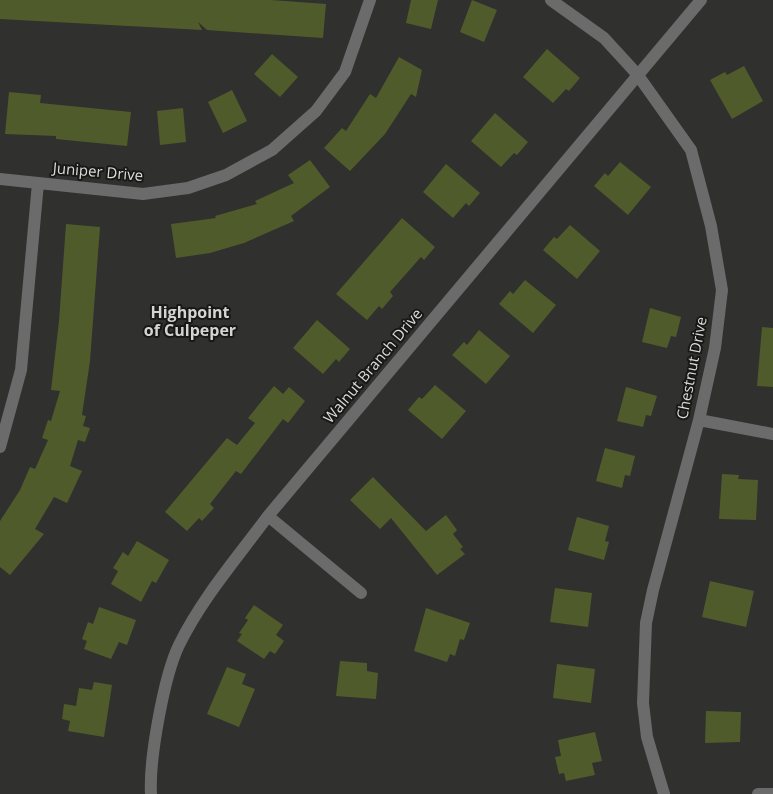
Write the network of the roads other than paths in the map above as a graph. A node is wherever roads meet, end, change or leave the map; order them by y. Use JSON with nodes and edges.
{"nodes":[{"id":1,"x":370,"y":0,"type":"edge"},
{"id":2,"x":551,"y":0,"type":"edge"},
{"id":3,"x":701,"y":0,"type":"edge"},
{"id":4,"x":637,"y":74,"type":"junction"},
{"id":5,"x":0,"y":179,"type":"edge"},
{"id":6,"x":38,"y":183,"type":"junction"},
{"id":7,"x":6,"y":409,"type":"edge"},
{"id":8,"x":699,"y":420,"type":"junction"},
{"id":9,"x":773,"y":434,"type":"edge"},
{"id":10,"x":0,"y":447,"type":"edge"},
{"id":11,"x":268,"y":516,"type":"junction"},
{"id":12,"x":361,"y":593,"type":"dead end"},
{"id":13,"x":151,"y":794,"type":"edge"},
{"id":14,"x":664,"y":794,"type":"edge"},
{"id":15,"x":758,"y":794,"type":"edge"},
{"id":16,"x":773,"y":794,"type":"edge"}],
"edges":[{"from":1,"to":6,"type":"street","name":"Juniper Drive"},
{"from":2,"to":4,"type":"street","name":"Chestnut Drive"},
{"from":3,"to":4,"type":"street","name":"Walnut Branch Drive"},
{"from":4,"to":8,"type":"street","name":"Chestnut Drive"},
{"from":4,"to":11,"type":"street","name":"Walnut Branch Drive"},
{"from":5,"to":6,"type":"street","name":"Juniper Drive"},
{"from":6,"to":7,"type":"street"},
{"from":7,"to":10,"type":"street"},
{"from":8,"to":9,"type":"street"},
{"from":8,"to":14,"type":"street","name":"Chestnut Drive"},
{"from":11,"to":12,"type":"street"},
{"from":11,"to":13,"type":"street","name":"Walnut Branch Drive"},
{"from":15,"to":16,"type":"street"}]}
